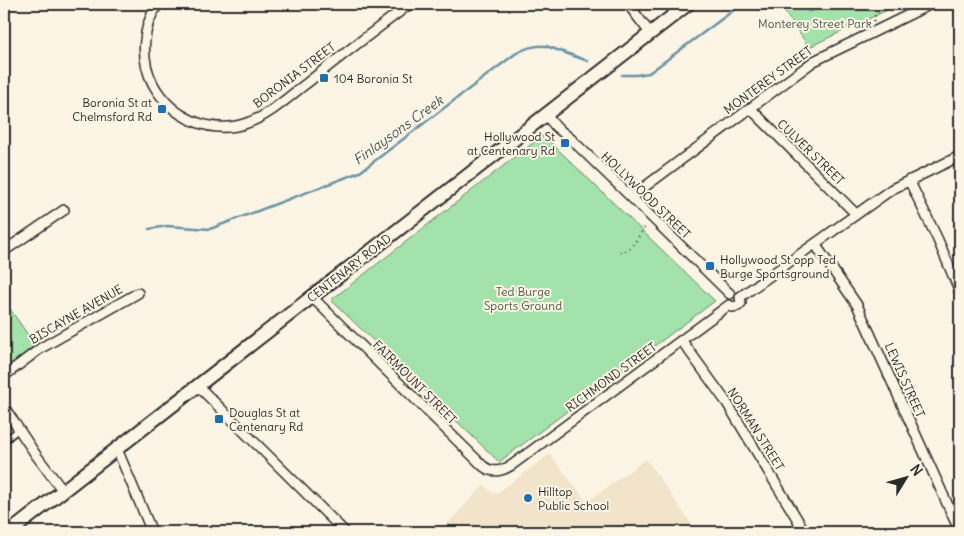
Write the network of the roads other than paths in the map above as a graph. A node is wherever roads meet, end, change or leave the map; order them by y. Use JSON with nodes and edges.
{"nodes":[{"id":1,"x":158,"y":4,"type":"edge"},
{"id":2,"x":410,"y":4,"type":"edge"},
{"id":3,"x":628,"y":4,"type":"edge"},
{"id":4,"x":688,"y":4,"type":"edge"},
{"id":5,"x":931,"y":4,"type":"edge"},
{"id":6,"x":650,"y":33,"type":"junction"},
{"id":7,"x":750,"y":108,"type":"junction"},
{"id":8,"x":546,"y":114,"type":"junction"},
{"id":9,"x":960,"y":156,"type":"edge"},
{"id":10,"x":909,"y":180,"type":"junction"},
{"id":11,"x":631,"y":197,"type":"junction"},
{"id":12,"x":64,"y":210,"type":"dead end"},
{"id":13,"x":856,"y":214,"type":"junction"},
{"id":14,"x":815,"y":244,"type":"junction"},
{"id":15,"x":4,"y":251,"type":"edge"},
{"id":16,"x":960,"y":292,"type":"edge"},
{"id":17,"x":138,"y":293,"type":"dead end"},
{"id":18,"x":730,"y":294,"type":"junction"},
{"id":19,"x":312,"y":297,"type":"junction"},
{"id":20,"x":740,"y":297,"type":"junction"},
{"id":21,"x":728,"y":305,"type":"junction"},
{"id":22,"x":682,"y":341,"type":"junction"},
{"id":23,"x":4,"y":376,"type":"edge"},
{"id":24,"x":198,"y":386,"type":"junction"},
{"id":25,"x":4,"y":408,"type":"edge"},
{"id":26,"x":18,"y":430,"type":"junction"},
{"id":27,"x":4,"y":441,"type":"edge"},
{"id":28,"x":117,"y":449,"type":"junction"},
{"id":29,"x":507,"y":468,"type":"joint"},
{"id":30,"x":64,"y":490,"type":"junction"},
{"id":31,"x":10,"y":532,"type":"edge"},
{"id":32,"x":152,"y":532,"type":"edge"},
{"id":33,"x":345,"y":532,"type":"edge"},
{"id":34,"x":805,"y":532,"type":"edge"},
{"id":35,"x":960,"y":532,"type":"edge"}],
"edges":[{"from":1,"to":2,"type":"street","name":"BORONIA STREET"},
{"from":3,"to":6,"type":"street"},
{"from":4,"to":6,"type":"main road","name":"CENTENARY ROAD"},
{"from":5,"to":7,"type":"street","name":"MONTEREY STREET"},
{"from":6,"to":8,"type":"main road","name":"CENTENARY ROAD"},
{"from":7,"to":11,"type":"street","name":"MONTEREY STREET"},
{"from":7,"to":13,"type":"street","name":"CULVER STREET"},
{"from":8,"to":11,"type":"street","name":"HOLLYWOOD STREET"},
{"from":8,"to":19,"type":"main road","name":"CENTENARY ROAD"},
{"from":9,"to":10,"type":"street"},
{"from":10,"to":13,"type":"street"},
{"from":10,"to":16,"type":"street"},
{"from":11,"to":18,"type":"street","name":"HOLLYWOOD STREET"},
{"from":12,"to":15,"type":"street"},
{"from":13,"to":14,"type":"street"},
{"from":14,"to":20,"type":"street"},
{"from":14,"to":35,"type":"street","name":"LEWIS STREET"},
{"from":17,"to":23,"type":"street","name":"BISCAYNE AVENUE"},
{"from":18,"to":20,"type":"street"},
{"from":18,"to":21,"type":"street"},
{"from":19,"to":24,"type":"main road","name":"CENTENARY ROAD"},
{"from":19,"to":29,"type":"street","name":"FAIRMOUNT STREET"},
{"from":20,"to":21,"type":"street"},
{"from":21,"to":22,"type":"street","name":"RICHMOND STREET"},
{"from":22,"to":29,"type":"street","name":"RICHMOND STREET"},
{"from":22,"to":34,"type":"street","name":"NORMAN STREET"},
{"from":24,"to":28,"type":"main road","name":"CENTENARY ROAD"},
{"from":24,"to":33,"type":"street"},
{"from":25,"to":26,"type":"street"},
{"from":26,"to":27,"type":"lane"},
{"from":26,"to":30,"type":"street"},
{"from":28,"to":30,"type":"main road","name":"CENTENARY ROAD"},
{"from":28,"to":32,"type":"street"},
{"from":30,"to":31,"type":"main road","name":"CENTENARY ROAD"}]}
